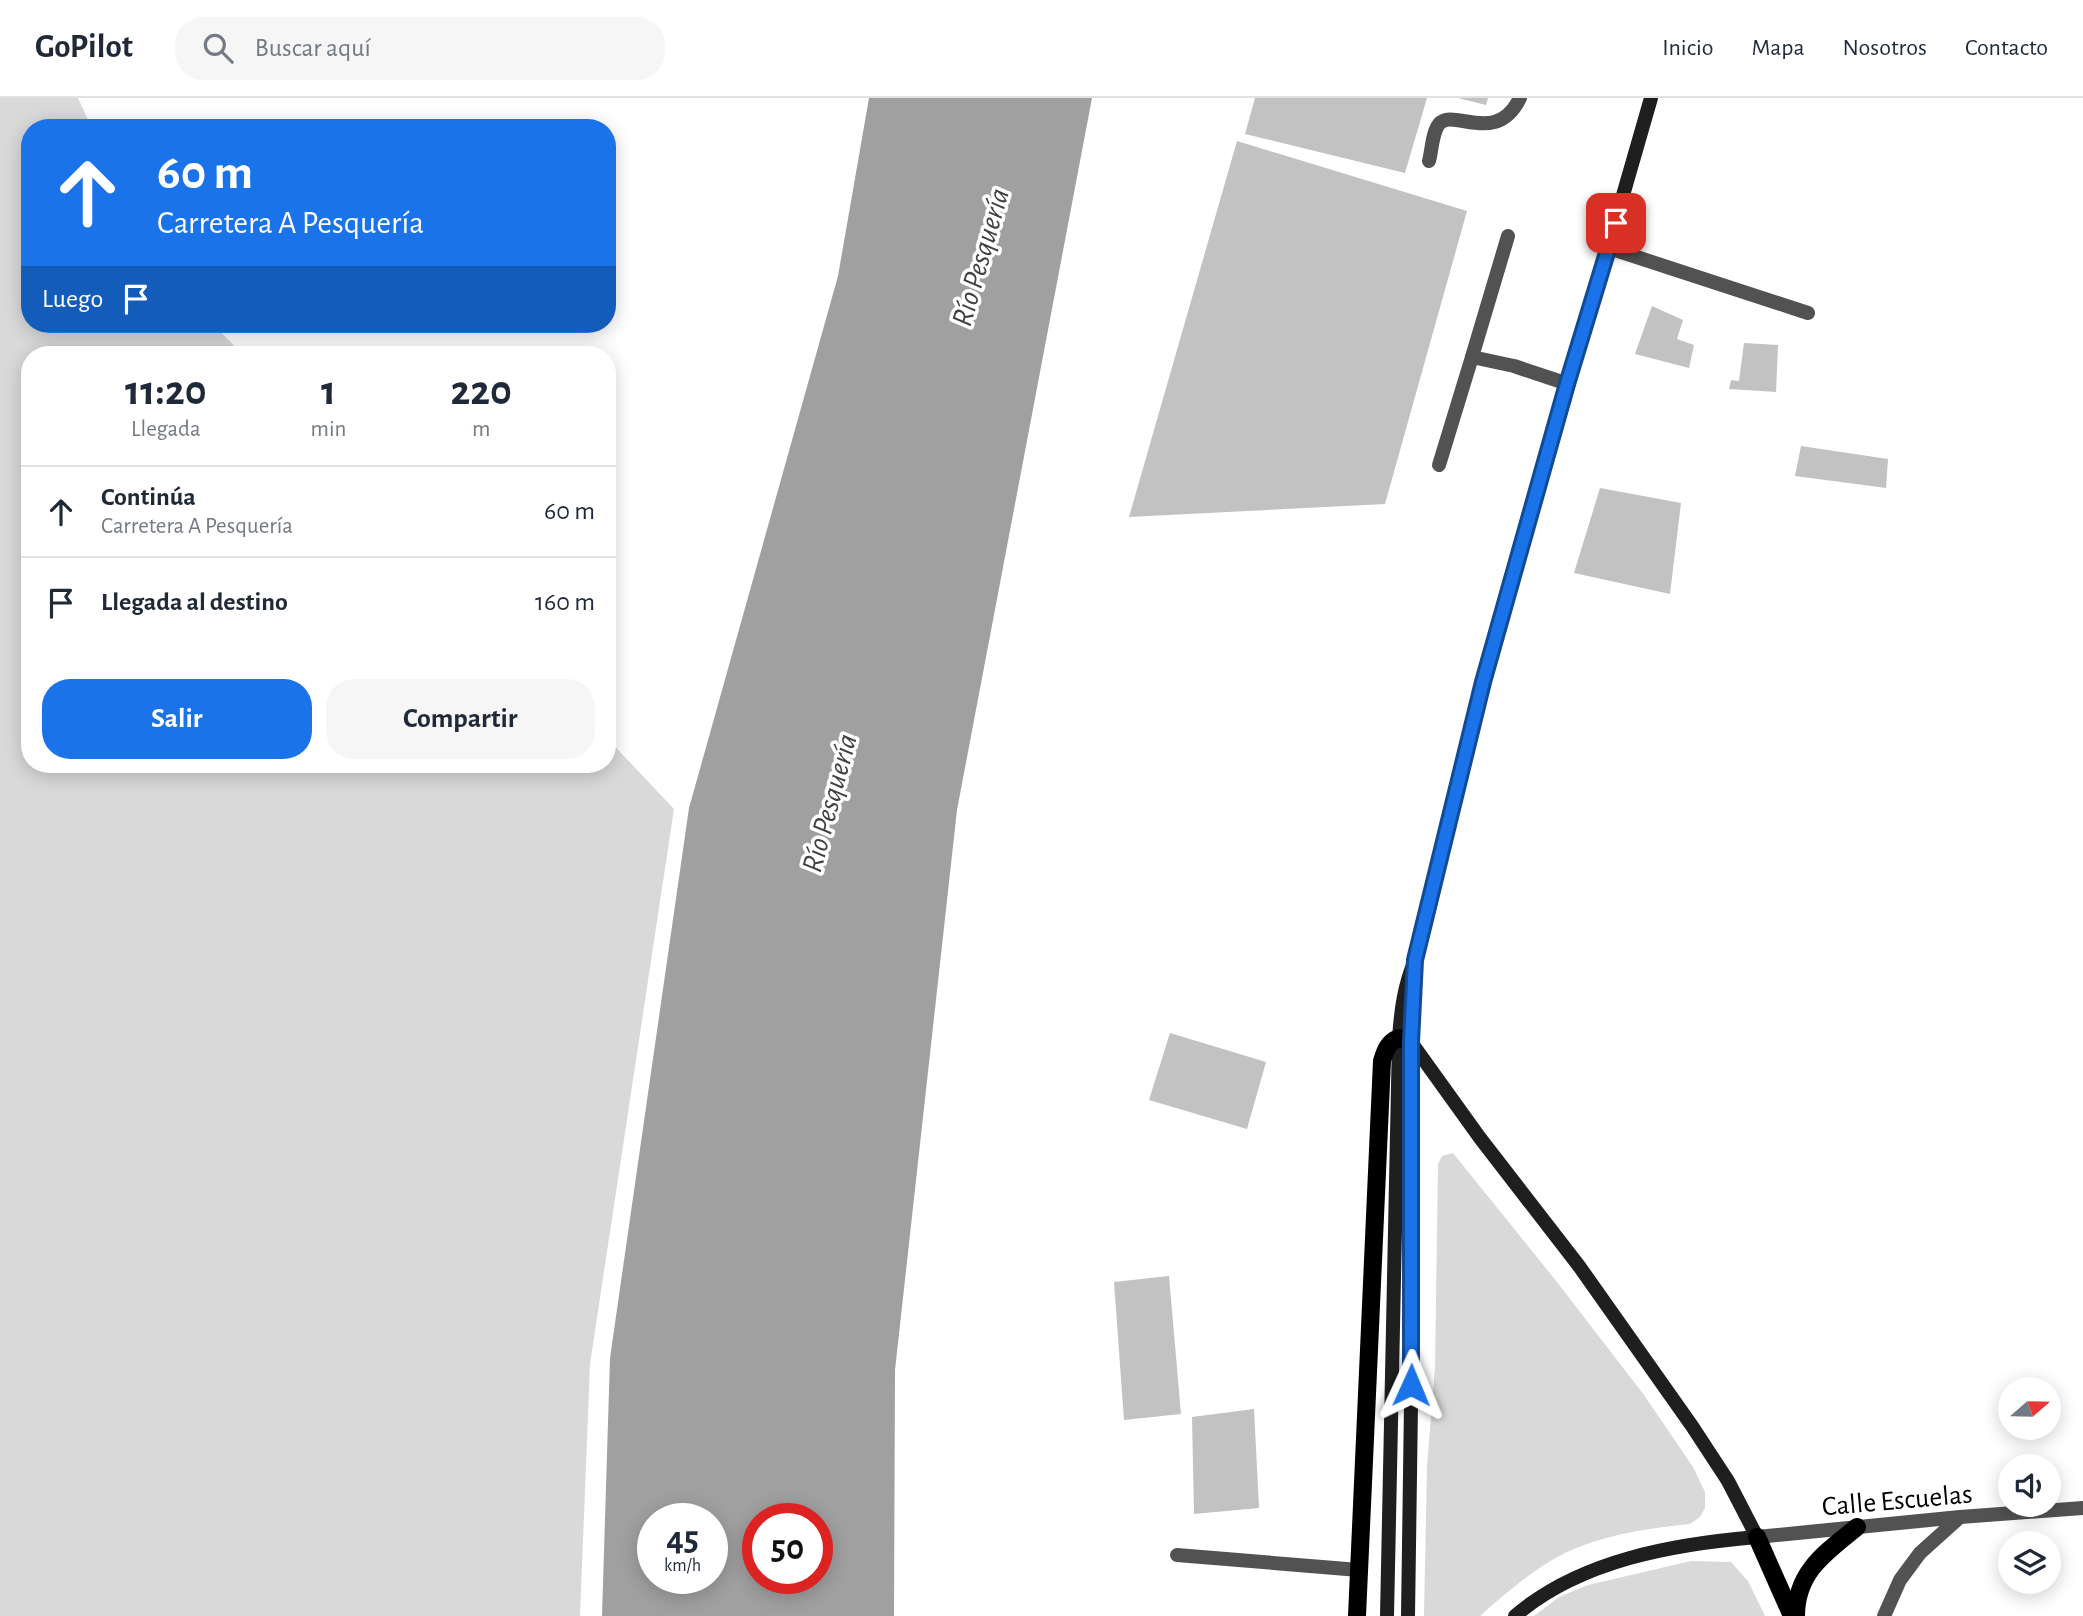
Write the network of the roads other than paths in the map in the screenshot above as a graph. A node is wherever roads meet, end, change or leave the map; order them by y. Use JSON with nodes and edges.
{"nodes":[{"id":1,"x":1520,"y":98,"type":"edge"},
{"id":2,"x":1651,"y":98,"type":"edge"},
{"id":3,"x":1429,"y":161,"type":"dead end"},
{"id":4,"x":1508,"y":236,"type":"dead end"},
{"id":5,"x":1609,"y":248,"type":"junction"},
{"id":6,"x":1808,"y":313,"type":"dead end"},
{"id":7,"x":1472,"y":357,"type":"junction"},
{"id":8,"x":1567,"y":384,"type":"junction"},
{"id":9,"x":1440,"y":465,"type":"dead end"},
{"id":10,"x":1405,"y":1040,"type":"junction"},
{"id":11,"x":2083,"y":1508,"type":"edge"},
{"id":12,"x":1961,"y":1517,"type":"junction"},
{"id":13,"x":1857,"y":1527,"type":"junction"},
{"id":14,"x":1758,"y":1537,"type":"junction"},
{"id":15,"x":1177,"y":1555,"type":"dead end"},
{"id":16,"x":1359,"y":1570,"type":"junction"},
{"id":17,"x":1357,"y":1616,"type":"edge"},
{"id":18,"x":1387,"y":1616,"type":"edge"},
{"id":19,"x":1408,"y":1616,"type":"edge"},
{"id":20,"x":1515,"y":1616,"type":"edge"},
{"id":21,"x":1794,"y":1616,"type":"edge"},
{"id":22,"x":1884,"y":1616,"type":"edge"}],
"edges":[{"from":1,"to":3,"type":"street"},
{"from":2,"to":5,"type":"main road"},
{"from":4,"to":7,"type":"street"},
{"from":5,"to":6,"type":"street"},
{"from":5,"to":8,"type":"main road"},
{"from":7,"to":8,"type":"street"},
{"from":7,"to":9,"type":"street"},
{"from":8,"to":10,"type":"main road"},
{"from":10,"to":14,"type":"main road"},
{"from":10,"to":16,"type":"main road"},
{"from":10,"to":18,"type":"main road"},
{"from":10,"to":19,"type":"main road"},
{"from":11,"to":12,"type":"street","name":"Calle Escuelas"},
{"from":12,"to":13,"type":"street","name":"Calle Escuelas"},
{"from":12,"to":22,"type":"street"},
{"from":13,"to":14,"type":"street","name":"Calle Escuelas"},
{"from":13,"to":21,"type":"main road"},
{"from":14,"to":20,"type":"main road"},
{"from":14,"to":21,"type":"main road"},
{"from":15,"to":16,"type":"street"},
{"from":16,"to":17,"type":"main road"}]}
